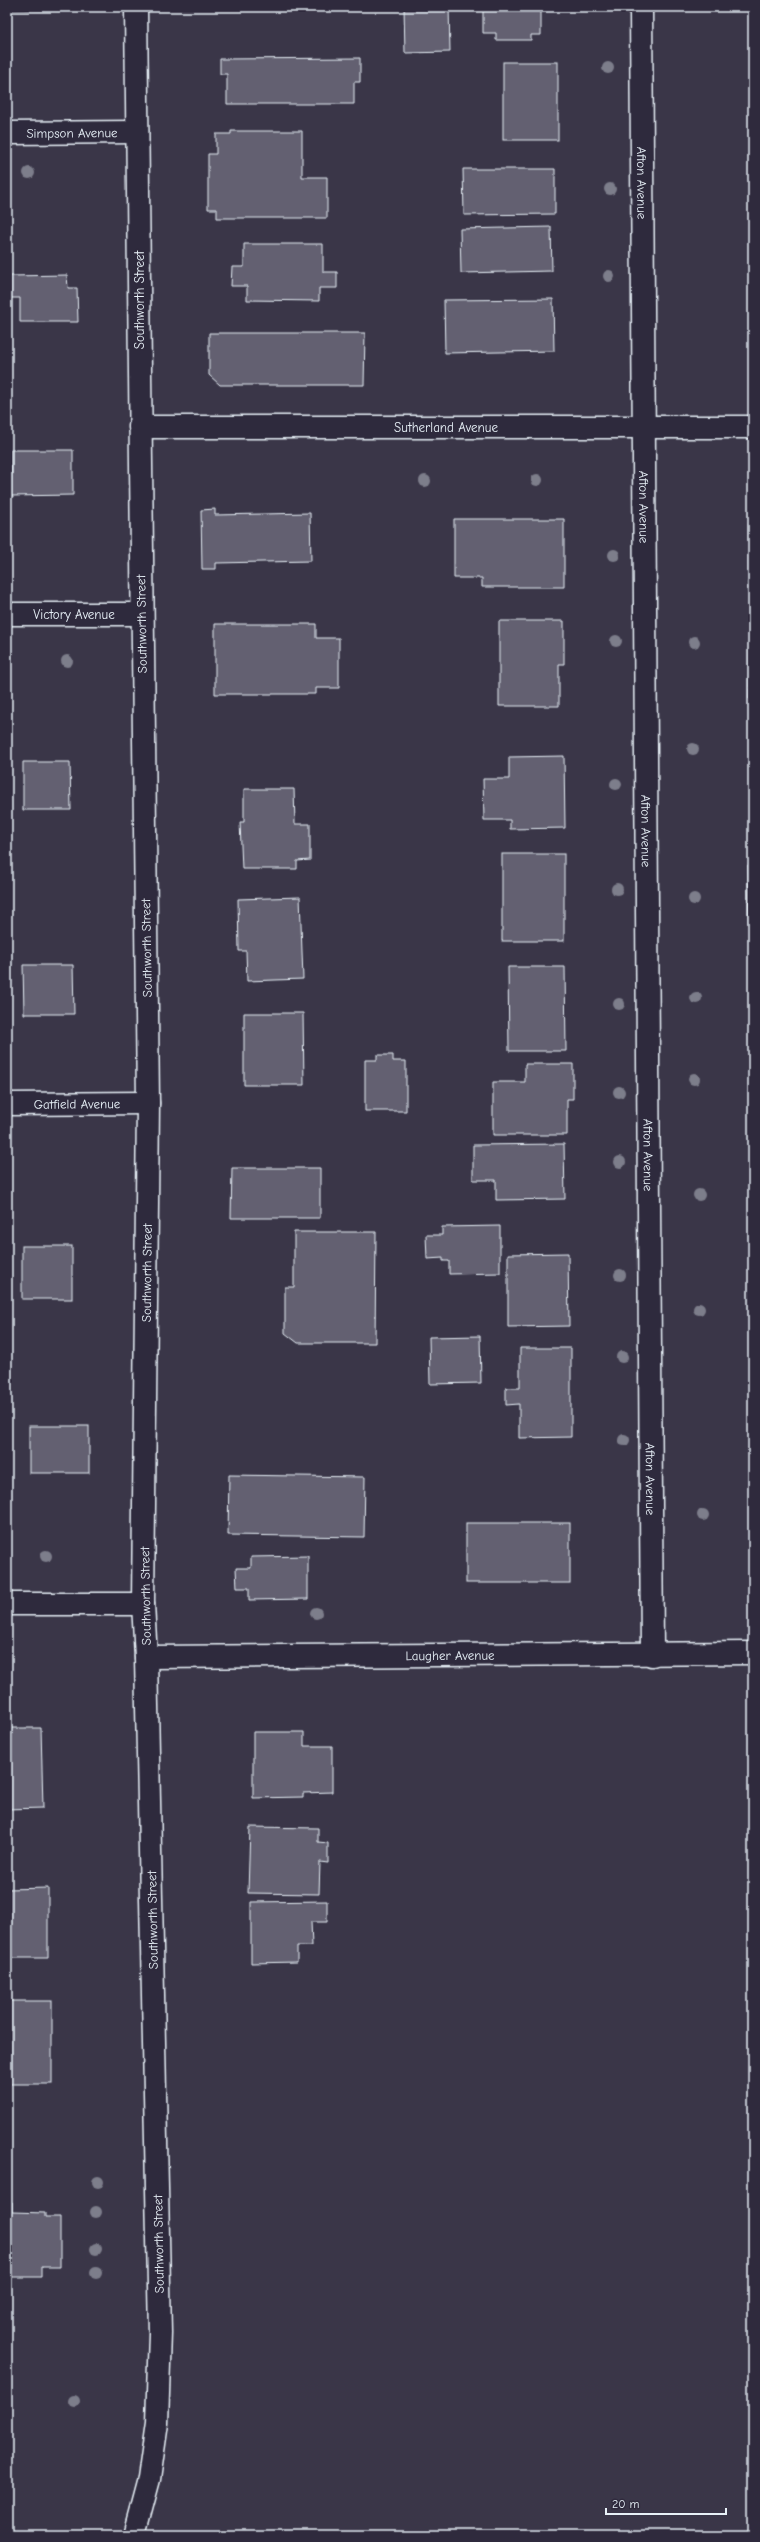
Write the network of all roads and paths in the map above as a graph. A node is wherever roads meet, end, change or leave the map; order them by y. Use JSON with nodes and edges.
{"nodes":[{"id":1,"x":136,"y":7,"type":"edge"},
{"id":2,"x":641,"y":7,"type":"edge"},
{"id":3,"x":137,"y":132,"type":"junction"},
{"id":4,"x":7,"y":133,"type":"edge"},
{"id":5,"x":642,"y":426,"type":"junction"},
{"id":6,"x":753,"y":426,"type":"edge"},
{"id":7,"x":140,"y":427,"type":"junction"},
{"id":8,"x":7,"y":614,"type":"edge"},
{"id":9,"x":141,"y":614,"type":"junction"},
{"id":10,"x":148,"y":1103,"type":"junction"},
{"id":11,"x":7,"y":1104,"type":"edge"},
{"id":12,"x":7,"y":1604,"type":"edge"},
{"id":13,"x":142,"y":1604,"type":"junction"},
{"id":14,"x":753,"y":1653,"type":"edge"},
{"id":15,"x":652,"y":1655,"type":"junction"},
{"id":16,"x":146,"y":1657,"type":"junction"},
{"id":17,"x":134,"y":2535,"type":"edge"}],
"edges":[{"from":1,"to":3,"type":"street","name":"Southworth Street"},
{"from":2,"to":5,"type":"street","name":"Afton Avenue"},
{"from":3,"to":4,"type":"street","name":"Simpson Avenue"},
{"from":3,"to":7,"type":"street","name":"Southworth Street"},
{"from":5,"to":6,"type":"street","name":"Sutherland Avenue"},
{"from":5,"to":7,"type":"street","name":"Sutherland Avenue"},
{"from":5,"to":15,"type":"street","name":"Afton Avenue"},
{"from":7,"to":9,"type":"street","name":"Southworth Street"},
{"from":8,"to":9,"type":"street","name":"Victory Avenue"},
{"from":9,"to":10,"type":"street","name":"Southworth Street"},
{"from":10,"to":11,"type":"street","name":"Gatfield Avenue"},
{"from":10,"to":13,"type":"street","name":"Southworth Street"},
{"from":12,"to":13,"type":"street"},
{"from":13,"to":16,"type":"street","name":"Southworth Street"},
{"from":14,"to":15,"type":"street","name":"Laugher Avenue"},
{"from":15,"to":16,"type":"street","name":"Laugher Avenue"},
{"from":16,"to":17,"type":"street","name":"Southworth Street"}]}
